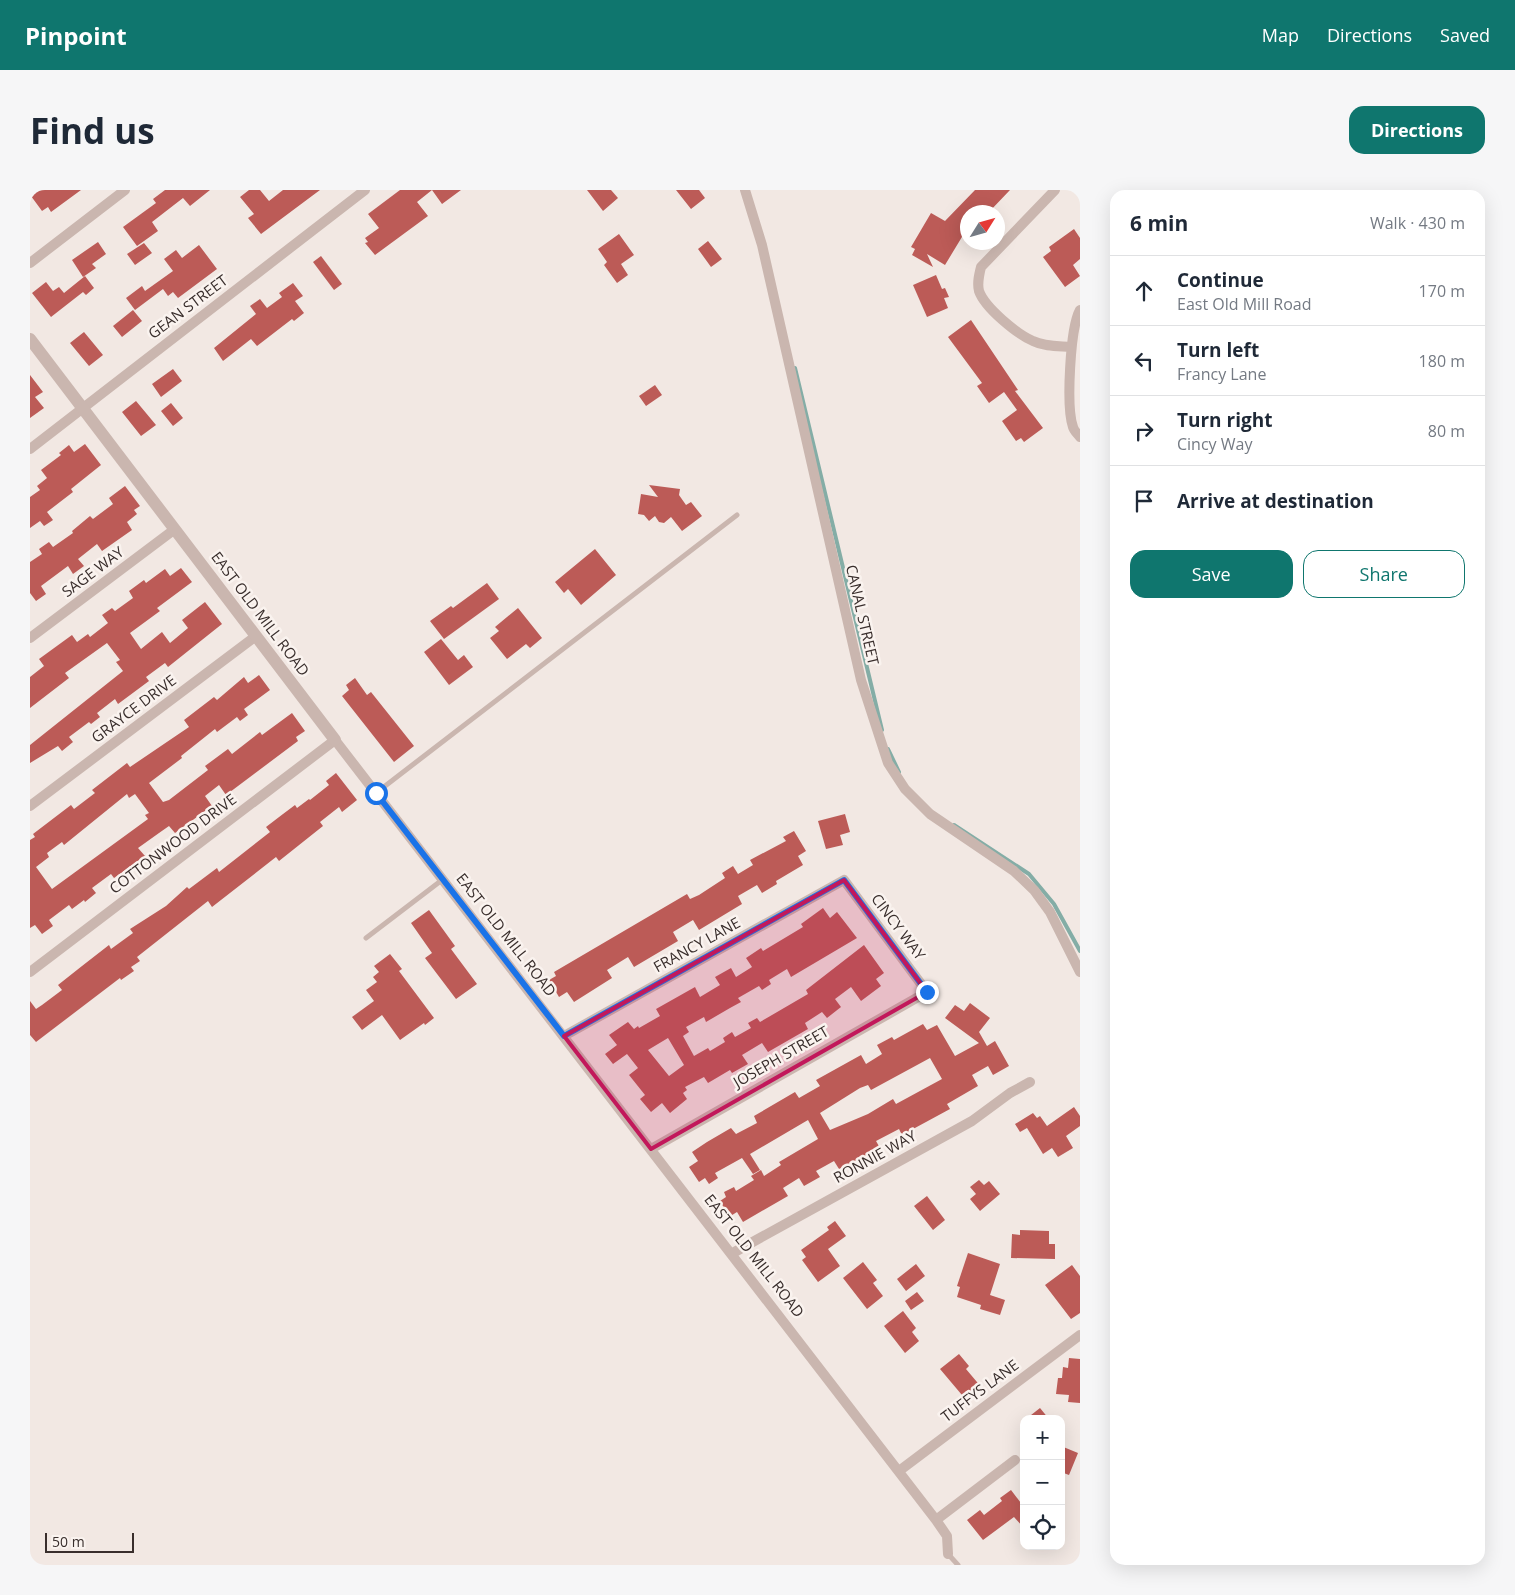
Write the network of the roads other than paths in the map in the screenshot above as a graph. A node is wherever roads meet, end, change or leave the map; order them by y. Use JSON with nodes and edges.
{"nodes":[{"id":1,"x":125,"y":190,"type":"edge"},
{"id":2,"x":365,"y":190,"type":"edge"},
{"id":3,"x":744,"y":190,"type":"edge"},
{"id":4,"x":1055,"y":190,"type":"edge"},
{"id":5,"x":30,"y":263,"type":"edge"},
{"id":6,"x":1080,"y":310,"type":"edge"},
{"id":7,"x":30,"y":339,"type":"edge"},
{"id":8,"x":1071,"y":347,"type":"junction"},
{"id":9,"x":82,"y":407,"type":"junction"},
{"id":10,"x":1080,"y":437,"type":"edge"},
{"id":11,"x":30,"y":449,"type":"edge"},
{"id":12,"x":737,"y":515,"type":"dead end"},
{"id":13,"x":175,"y":529,"type":"junction"},
{"id":14,"x":256,"y":636,"type":"junction"},
{"id":15,"x":30,"y":638,"type":"edge"},
{"id":16,"x":335,"y":740,"type":"junction"},
{"id":17,"x":376,"y":793,"type":"junction"},
{"id":18,"x":30,"y":806,"type":"edge"},
{"id":19,"x":443,"y":879,"type":"junction"},
{"id":20,"x":844,"y":880,"type":"joint"},
{"id":21,"x":366,"y":938,"type":"dead end"},
{"id":22,"x":30,"y":972,"type":"edge"},
{"id":23,"x":1080,"y":972,"type":"edge"},
{"id":24,"x":927,"y":992,"type":"joint"},
{"id":25,"x":564,"y":1036,"type":"junction"},
{"id":26,"x":1030,"y":1082,"type":"dead end"},
{"id":27,"x":650,"y":1149,"type":"junction"},
{"id":28,"x":731,"y":1254,"type":"junction"},
{"id":29,"x":1080,"y":1335,"type":"edge"},
{"id":30,"x":1015,"y":1460,"type":"dead end"},
{"id":31,"x":899,"y":1471,"type":"junction"},
{"id":32,"x":936,"y":1520,"type":"junction"},
{"id":33,"x":948,"y":1554,"type":"joint"},
{"id":34,"x":958,"y":1565,"type":"edge"}],
"edges":[{"from":1,"to":5,"type":"street"},
{"from":2,"to":9,"type":"street","name":"GEAN STREET"},
{"from":3,"to":23,"type":"street","name":"CANAL STREET"},
{"from":4,"to":8,"type":"street"},
{"from":6,"to":8,"type":"street"},
{"from":7,"to":9,"type":"street","name":"EAST OLD MILL ROAD"},
{"from":8,"to":10,"type":"street"},
{"from":9,"to":11,"type":"street","name":"GEAN STREET"},
{"from":9,"to":13,"type":"street","name":"EAST OLD MILL ROAD"},
{"from":12,"to":17,"type":"lane"},
{"from":13,"to":14,"type":"street","name":"EAST OLD MILL ROAD"},
{"from":13,"to":15,"type":"street","name":"SAGE WAY"},
{"from":14,"to":16,"type":"street","name":"EAST OLD MILL ROAD"},
{"from":14,"to":18,"type":"street","name":"GRAYCE DRIVE"},
{"from":16,"to":17,"type":"street","name":"EAST OLD MILL ROAD"},
{"from":16,"to":22,"type":"street","name":"COTTONWOOD DRIVE"},
{"from":17,"to":19,"type":"street","name":"EAST OLD MILL ROAD"},
{"from":19,"to":21,"type":"lane"},
{"from":19,"to":25,"type":"street","name":"EAST OLD MILL ROAD"},
{"from":20,"to":24,"type":"street","name":"CINCY WAY"},
{"from":20,"to":25,"type":"street","name":"FRANCY LANE"},
{"from":24,"to":27,"type":"street","name":"JOSEPH STREET"},
{"from":25,"to":27,"type":"street","name":"EAST OLD MILL ROAD"},
{"from":26,"to":28,"type":"street","name":"RONNIE WAY"},
{"from":27,"to":28,"type":"street","name":"EAST OLD MILL ROAD"},
{"from":28,"to":31,"type":"street","name":"EAST OLD MILL ROAD"},
{"from":29,"to":31,"type":"street","name":"TUFFYS LANE"},
{"from":30,"to":32,"type":"street"},
{"from":31,"to":32,"type":"street","name":"EAST OLD MILL ROAD"},
{"from":32,"to":33,"type":"street","name":"EAST OLD MILL ROAD"},
{"from":33,"to":34,"type":"lane"}]}
